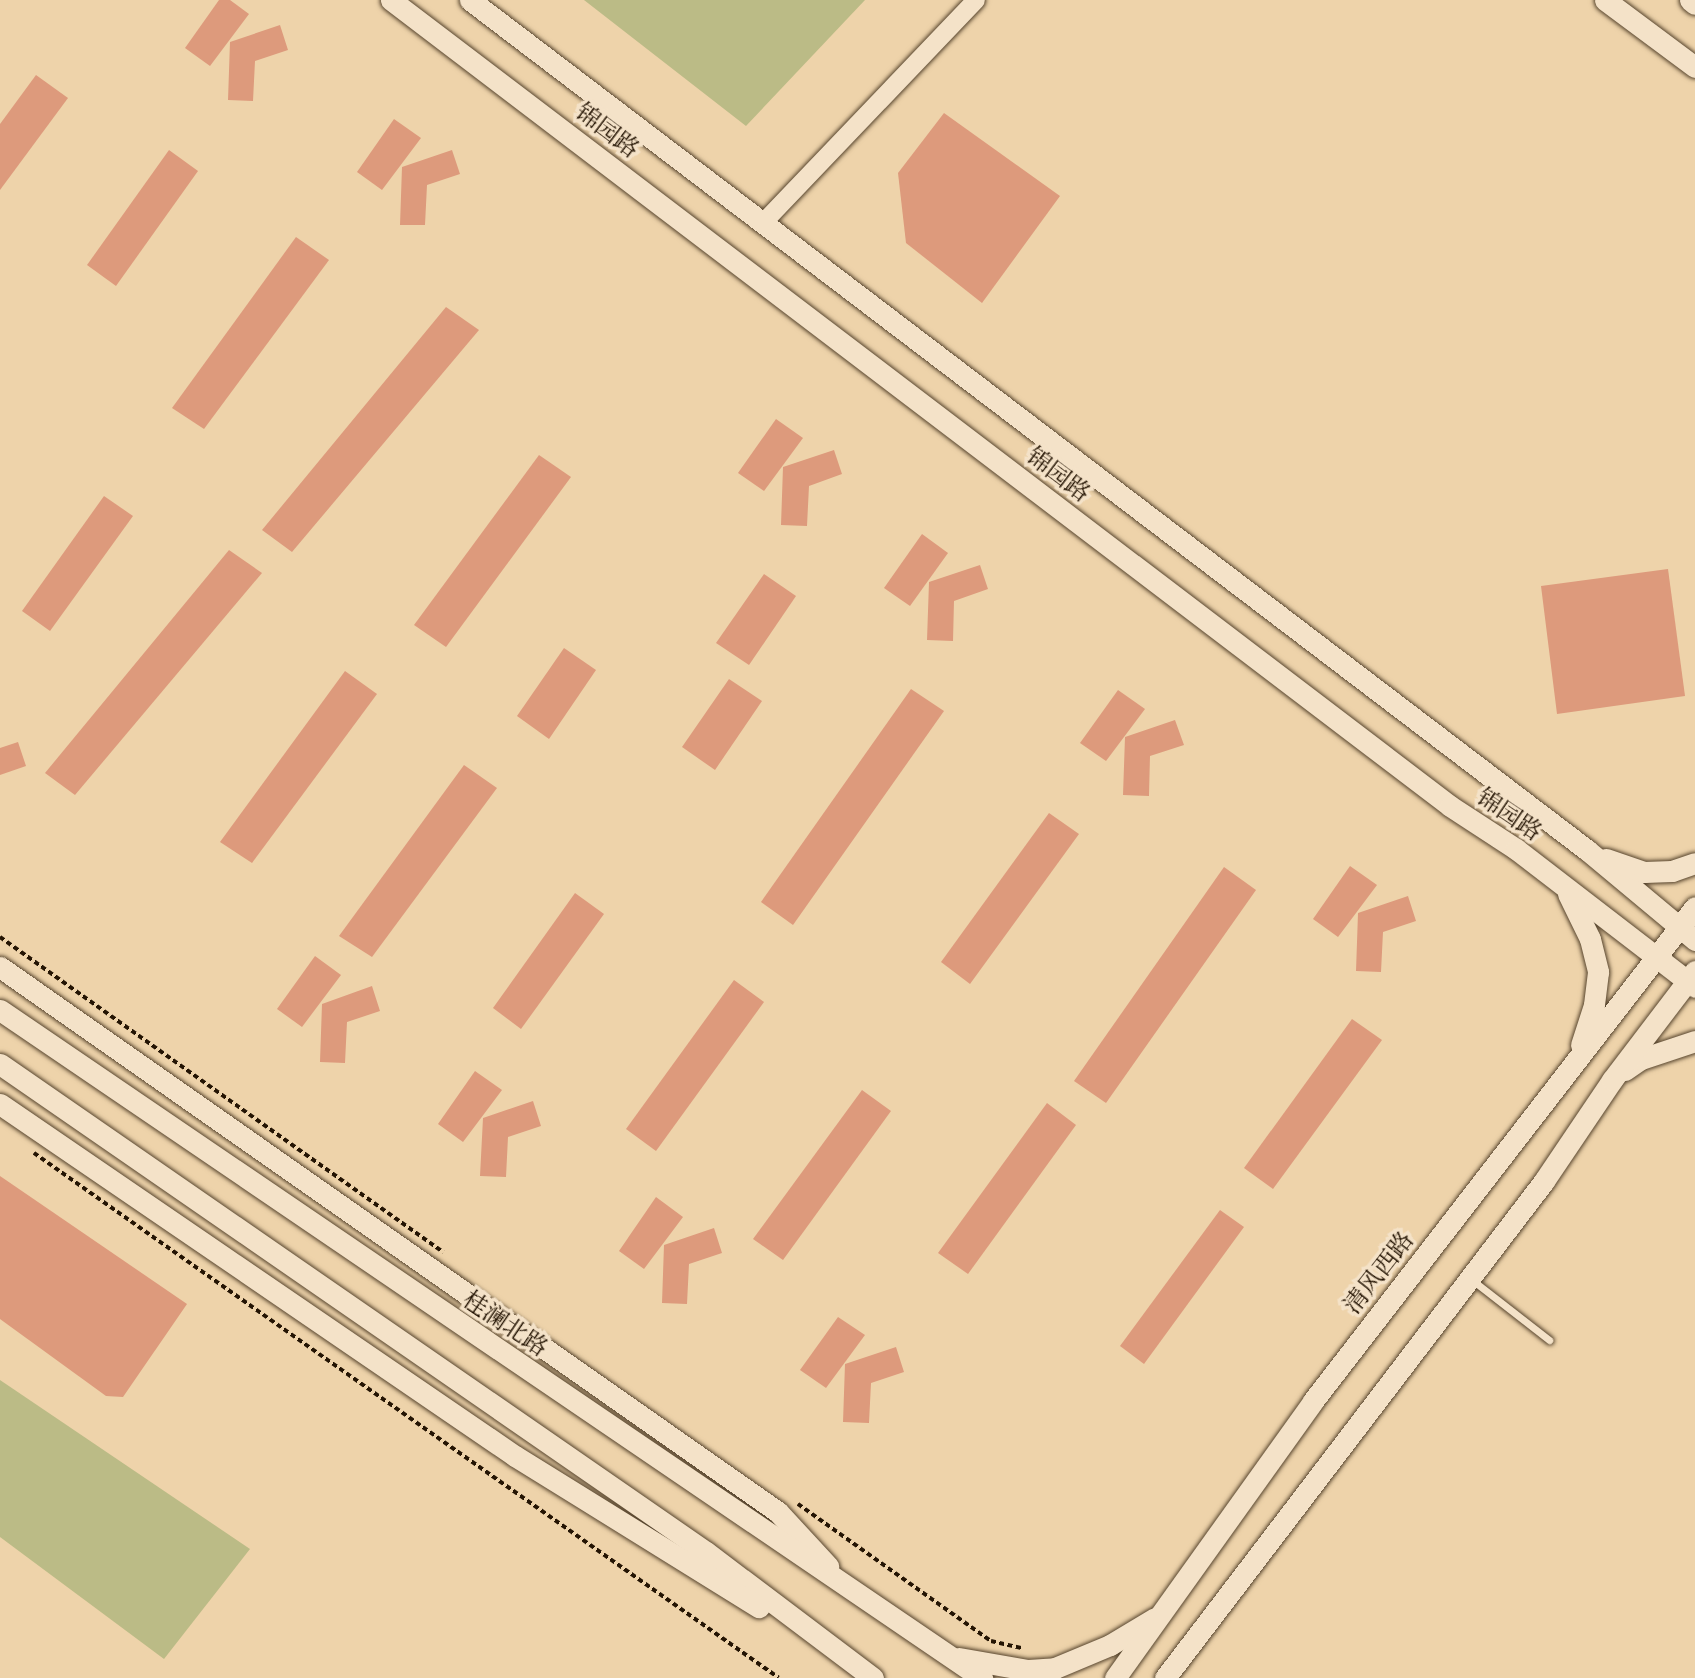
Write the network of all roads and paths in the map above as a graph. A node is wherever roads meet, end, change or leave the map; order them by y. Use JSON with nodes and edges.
{"nodes":[{"id":1,"x":391,"y":0,"type":"edge"},
{"id":2,"x":470,"y":0,"type":"edge"},
{"id":3,"x":975,"y":0,"type":"edge"},
{"id":4,"x":1605,"y":0,"type":"edge"},
{"id":5,"x":1690,"y":0,"type":"edge"},
{"id":6,"x":1695,"y":4,"type":"edge"},
{"id":7,"x":1695,"y":66,"type":"edge"},
{"id":8,"x":763,"y":223,"type":"junction"},
{"id":9,"x":1587,"y":850,"type":"junction"},
{"id":10,"x":1695,"y":863,"type":"edge"},
{"id":11,"x":1562,"y":883,"type":"junction"},
{"id":12,"x":1695,"y":907,"type":"edge"},
{"id":13,"x":1687,"y":934,"type":"edge"},
{"id":14,"x":0,"y":937,"type":"edge"},
{"id":15,"x":1657,"y":957,"type":"junction"},
{"id":16,"x":0,"y":967,"type":"edge"},
{"id":17,"x":1692,"y":980,"type":"edge"},
{"id":18,"x":0,"y":1010,"type":"edge"},
{"id":19,"x":1695,"y":1041,"type":"edge"},
{"id":20,"x":1575,"y":1062,"type":"junction"},
{"id":21,"x":0,"y":1064,"type":"edge"},
{"id":22,"x":1612,"y":1080,"type":"junction"},
{"id":23,"x":0,"y":1104,"type":"edge"},
{"id":24,"x":23,"y":1145,"type":"dead end"},
{"id":25,"x":452,"y":1258,"type":"dead end"},
{"id":26,"x":1469,"y":1278,"type":"junction"},
{"id":27,"x":1549,"y":1340,"type":"dead end"},
{"id":28,"x":791,"y":1499,"type":"dead end"},
{"id":29,"x":851,"y":1591,"type":"junction"},
{"id":30,"x":1166,"y":1612,"type":"junction"},
{"id":31,"x":1199,"y":1632,"type":"junction"},
{"id":32,"x":813,"y":1637,"type":"junction"},
{"id":33,"x":1032,"y":1650,"type":"dead end"},
{"id":34,"x":950,"y":1657,"type":"junction"},
{"id":35,"x":779,"y":1678,"type":"edge"},
{"id":36,"x":873,"y":1678,"type":"edge"},
{"id":37,"x":982,"y":1678,"type":"edge"},
{"id":38,"x":1115,"y":1678,"type":"edge"},
{"id":39,"x":1166,"y":1678,"type":"edge"},
{"id":40,"x":1185,"y":1678,"type":"edge"}],
"edges":[{"from":1,"to":11,"type":"main road","name":"锦园路"},
{"from":2,"to":8,"type":"main road"},
{"from":3,"to":8,"type":"street"},
{"from":4,"to":7,"type":"main road"},
{"from":5,"to":6,"type":"main road"},
{"from":8,"to":9,"type":"main road"},
{"from":9,"to":10,"type":"main road"},
{"from":9,"to":13,"type":"main road"},
{"from":11,"to":15,"type":"main road","name":"锦园路"},
{"from":11,"to":20,"type":"main road"},
{"from":12,"to":13,"type":"main road","name":"清风西路"},
{"from":13,"to":15,"type":"main road","name":"清风西路"},
{"from":14,"to":25,"type":"path"},
{"from":15,"to":17,"type":"main road","name":"锦园路"},
{"from":15,"to":20,"type":"main road","name":"清风西路"},
{"from":16,"to":29,"type":"main road"},
{"from":17,"to":22,"type":"main road"},
{"from":18,"to":29,"type":"main road","name":"桂澜北路"},
{"from":19,"to":22,"type":"main road"},
{"from":20,"to":30,"type":"main road","name":"清风西路"},
{"from":21,"to":32,"type":"main road"},
{"from":22,"to":26,"type":"main road"},
{"from":23,"to":32,"type":"main road"},
{"from":24,"to":35,"type":"path"},
{"from":26,"to":27,"type":"lane"},
{"from":26,"to":31,"type":"main road"},
{"from":28,"to":33,"type":"path"},
{"from":29,"to":34,"type":"main road","name":"桂澜北路"},
{"from":30,"to":34,"type":"main road"},
{"from":30,"to":38,"type":"main road","name":"清风西路"},
{"from":31,"to":39,"type":"main road"},
{"from":31,"to":40,"type":"main road"},
{"from":32,"to":36,"type":"main road"},
{"from":34,"to":37,"type":"main road","name":"桂澜北路"}]}
